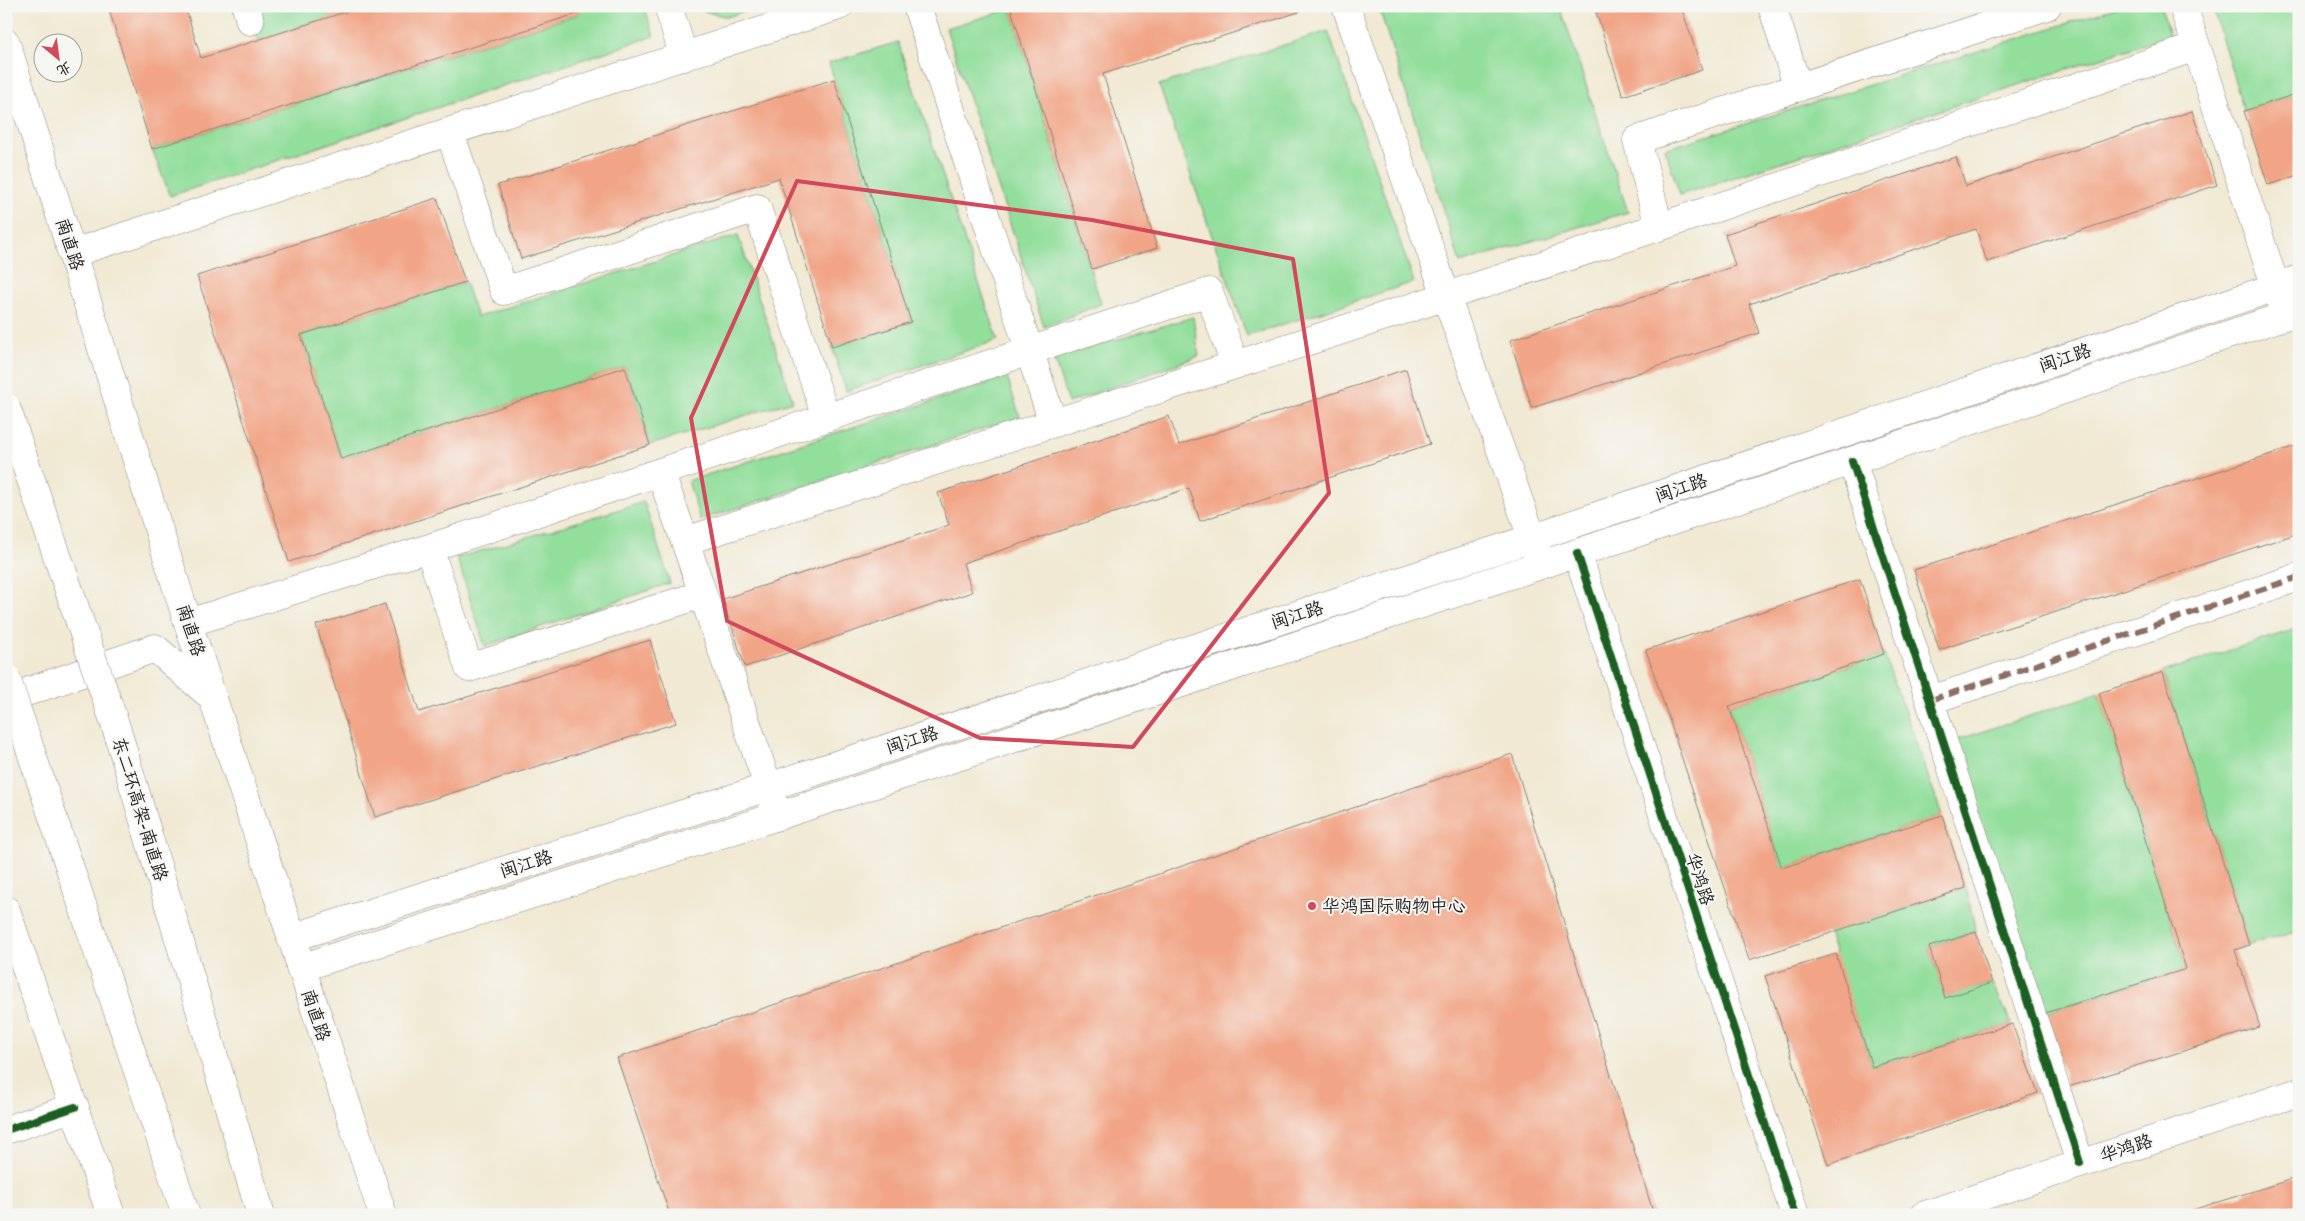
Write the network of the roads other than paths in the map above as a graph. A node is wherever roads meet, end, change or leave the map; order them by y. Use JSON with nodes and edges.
{"nodes":[{"id":1,"x":668,"y":6,"type":"edge"},
{"id":2,"x":839,"y":6,"type":"edge"},
{"id":3,"x":918,"y":6,"type":"edge"},
{"id":4,"x":1346,"y":6,"type":"edge"},
{"id":5,"x":1772,"y":6,"type":"edge"},
{"id":6,"x":2047,"y":6,"type":"edge"},
{"id":7,"x":2183,"y":6,"type":"edge"},
{"id":8,"x":2004,"y":13,"type":"edge"},
{"id":9,"x":6,"y":43,"type":"edge"},
{"id":10,"x":2196,"y":47,"type":"junction"},
{"id":11,"x":684,"y":57,"type":"junction"},
{"id":12,"x":1798,"y":88,"type":"junction"},
{"id":13,"x":450,"y":133,"type":"junction"},
{"id":14,"x":1659,"y":227,"type":"junction"},
{"id":15,"x":74,"y":253,"type":"junction"},
{"id":16,"x":2287,"y":283,"type":"edge"},
{"id":17,"x":1446,"y":296,"type":"junction"},
{"id":18,"x":2292,"y":313,"type":"edge"},
{"id":19,"x":1029,"y":351,"type":"junction"},
{"id":20,"x":1235,"y":365,"type":"junction"},
{"id":21,"x":6,"y":407,"type":"edge"},
{"id":22,"x":826,"y":417,"type":"junction"},
{"id":23,"x":1053,"y":423,"type":"junction"},
{"id":24,"x":1852,"y":462,"type":"junction"},
{"id":25,"x":660,"y":472,"type":"junction"},
{"id":26,"x":1532,"y":538,"type":"junction"},
{"id":27,"x":685,"y":541,"type":"junction"},
{"id":28,"x":429,"y":548,"type":"junction"},
{"id":29,"x":1577,"y":553,"type":"junction"},
{"id":30,"x":1541,"y":564,"type":"junction"},
{"id":31,"x":2299,"y":577,"type":"edge"},
{"id":32,"x":703,"y":594,"type":"junction"},
{"id":33,"x":188,"y":623,"type":"junction"},
{"id":34,"x":6,"y":677,"type":"edge"},
{"id":35,"x":6,"y":699,"type":"edge"},
{"id":36,"x":214,"y":699,"type":"junction"},
{"id":37,"x":1931,"y":700,"type":"junction"},
{"id":38,"x":768,"y":787,"type":"junction"},
{"id":39,"x":778,"y":816,"type":"junction"},
{"id":40,"x":6,"y":910,"type":"edge"},
{"id":41,"x":291,"y":938,"type":"junction"},
{"id":42,"x":300,"y":968,"type":"junction"},
{"id":43,"x":2299,"y":1092,"type":"edge"},
{"id":44,"x":75,"y":1106,"type":"junction"},
{"id":45,"x":6,"y":1130,"type":"edge"},
{"id":46,"x":2080,"y":1163,"type":"junction"},
{"id":47,"x":111,"y":1215,"type":"edge"},
{"id":48,"x":186,"y":1215,"type":"edge"},
{"id":49,"x":261,"y":1215,"type":"edge"},
{"id":50,"x":384,"y":1215,"type":"edge"},
{"id":51,"x":1795,"y":1215,"type":"edge"},
{"id":52,"x":1924,"y":1215,"type":"edge"}],
"edges":[{"from":1,"to":11,"type":"main road"},
{"from":2,"to":11,"type":"main road"},
{"from":3,"to":19,"type":"main road"},
{"from":4,"to":17,"type":"main road"},
{"from":5,"to":12,"type":"main road"},
{"from":6,"to":8,"type":"main road"},
{"from":7,"to":10,"type":"main road"},
{"from":8,"to":12,"type":"main road"},
{"from":9,"to":15,"type":"main road","name":"南直路"},
{"from":10,"to":14,"type":"main road"},
{"from":10,"to":16,"type":"main road"},
{"from":11,"to":13,"type":"main road"},
{"from":12,"to":14,"type":"main road"},
{"from":13,"to":15,"type":"main road"},
{"from":13,"to":22,"type":"main road"},
{"from":14,"to":17,"type":"main road"},
{"from":15,"to":33,"type":"main road","name":"南直路"},
{"from":16,"to":18,"type":"main road"},
{"from":16,"to":26,"type":"main road","name":"闽江路"},
{"from":17,"to":20,"type":"main road"},
{"from":17,"to":26,"type":"main road"},
{"from":18,"to":24,"type":"main road","name":"闽江路"},
{"from":19,"to":20,"type":"main road"},
{"from":19,"to":22,"type":"main road"},
{"from":19,"to":23,"type":"main road"},
{"from":20,"to":23,"type":"main road"},
{"from":21,"to":49,"type":"main road","name":"东二环高架-南直路","bridge":true},
{"from":22,"to":25,"type":"main road"},
{"from":23,"to":27,"type":"main road"},
{"from":24,"to":29,"type":"main road","name":"闽江路"},
{"from":24,"to":37,"type":"main road"},
{"from":25,"to":27,"type":"main road"},
{"from":25,"to":28,"type":"main road"},
{"from":26,"to":30,"type":"main road"},
{"from":26,"to":38,"type":"main road","name":"闽江路"},
{"from":27,"to":32,"type":"main road"},
{"from":28,"to":32,"type":"main road"},
{"from":28,"to":33,"type":"main road"},
{"from":29,"to":30,"type":"main road","name":"闽江路"},
{"from":29,"to":51,"type":"main road","name":"华鸿路"},
{"from":30,"to":39,"type":"main road","name":"闽江路"},
{"from":31,"to":37,"type":"main road"},
{"from":32,"to":38,"type":"main road"},
{"from":33,"to":36,"type":"main road","name":"南直路"},
{"from":34,"to":48,"type":"main road","bridge":true},
{"from":35,"to":36,"type":"main road"},
{"from":36,"to":41,"type":"main road","name":"南直路"},
{"from":37,"to":46,"type":"main road"},
{"from":38,"to":39,"type":"main road"},
{"from":38,"to":41,"type":"main road","name":"闽江路"},
{"from":39,"to":42,"type":"main road","name":"闽江路"},
{"from":40,"to":44,"type":"main road"},
{"from":41,"to":42,"type":"main road","name":"南直路"},
{"from":42,"to":50,"type":"main road","name":"南直路"},
{"from":43,"to":46,"type":"main road","name":"华鸿路"},
{"from":44,"to":45,"type":"main road"},
{"from":44,"to":47,"type":"main road"},
{"from":46,"to":52,"type":"main road","name":"华鸿路"}]}
